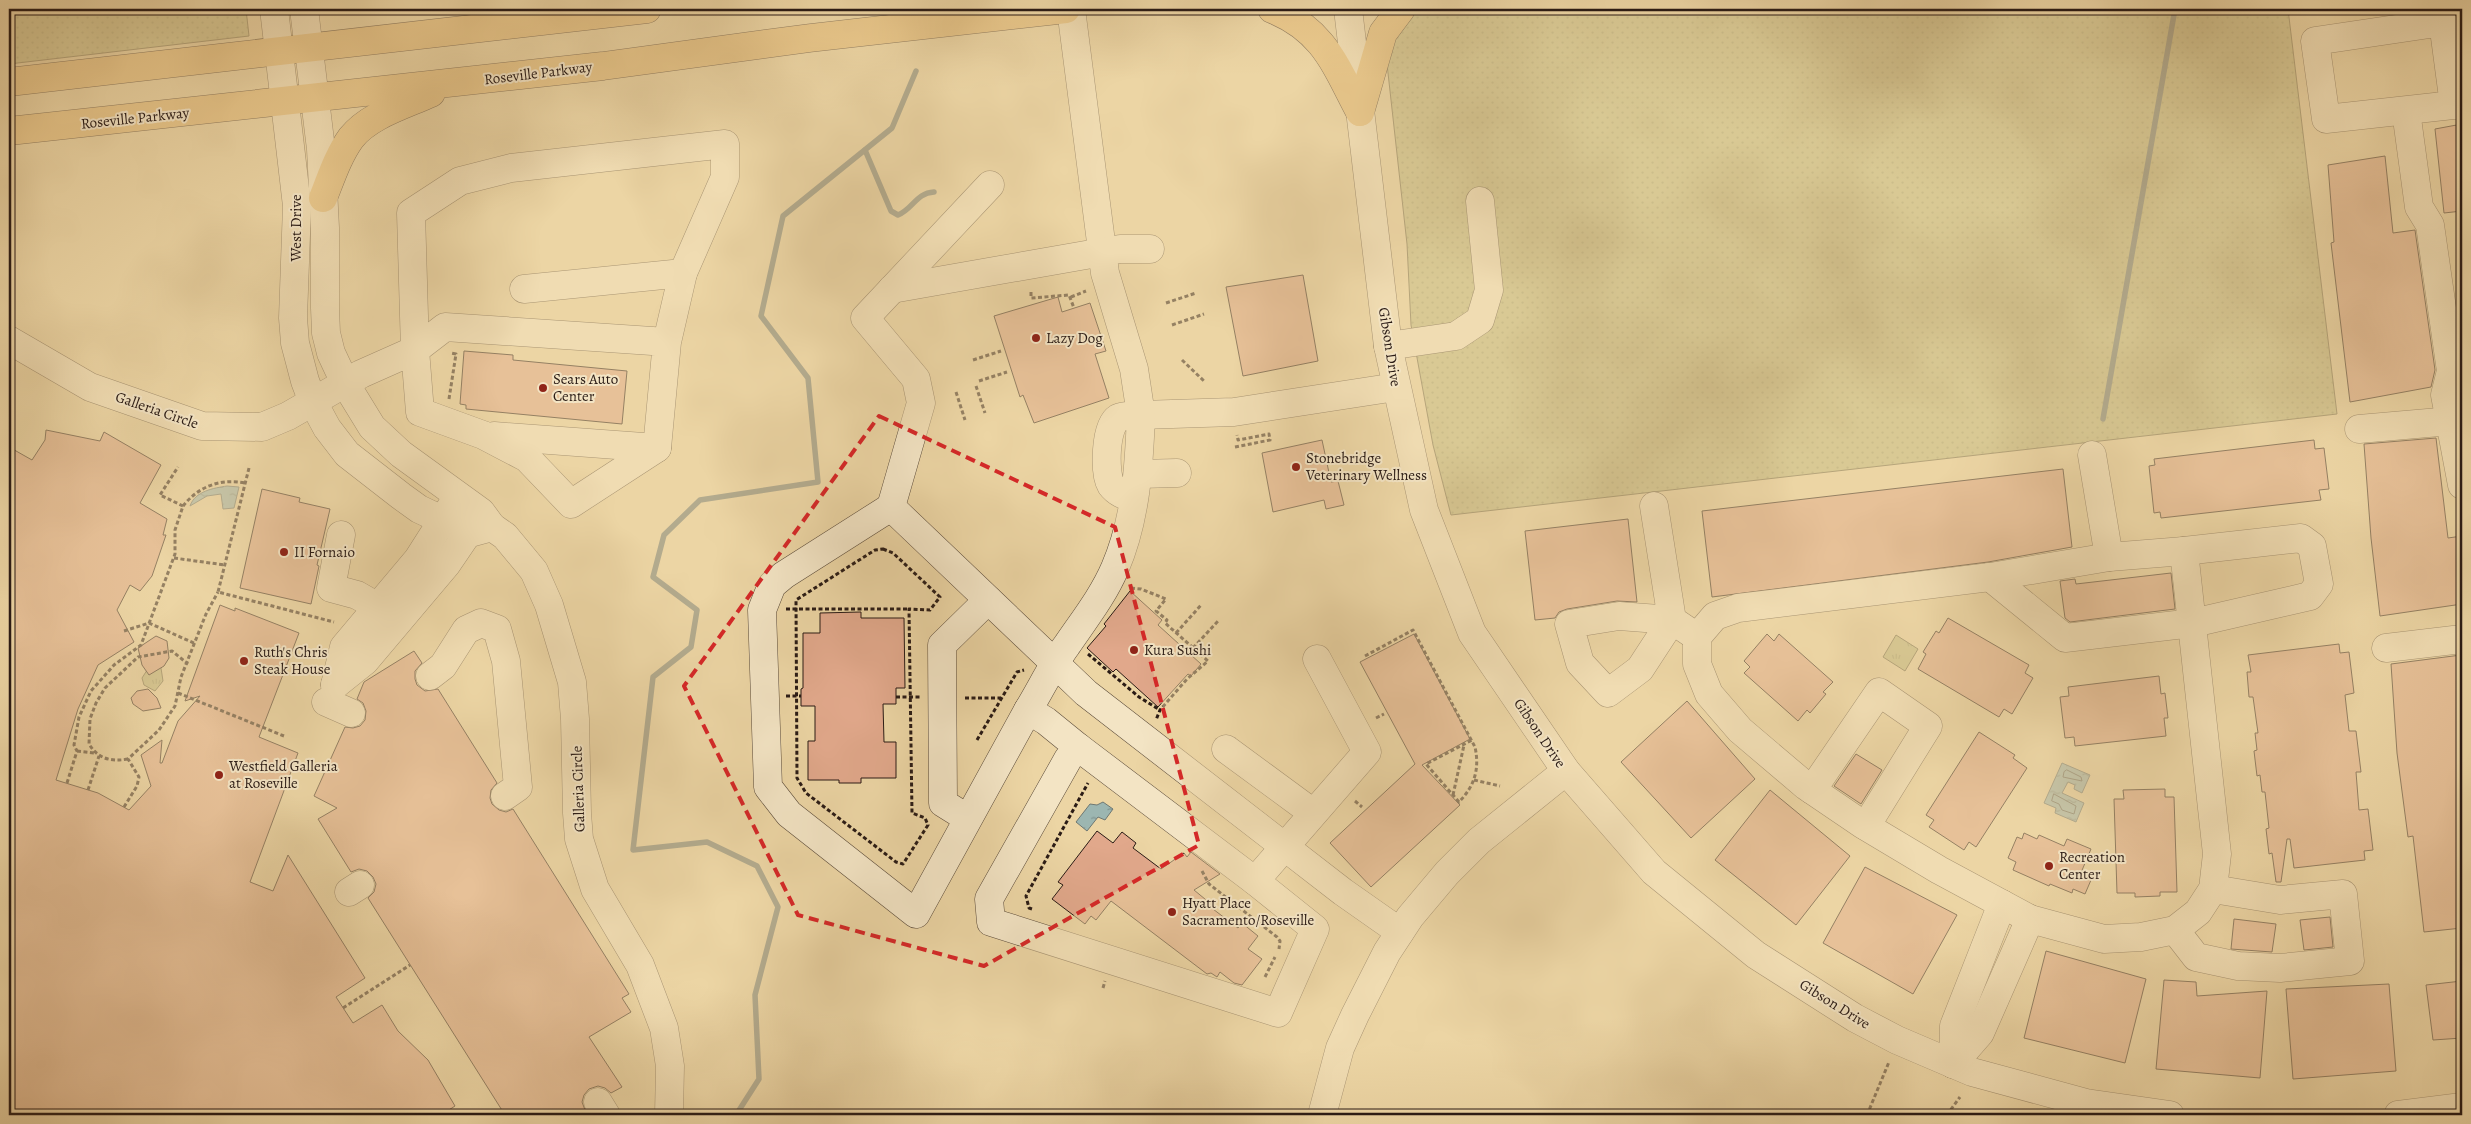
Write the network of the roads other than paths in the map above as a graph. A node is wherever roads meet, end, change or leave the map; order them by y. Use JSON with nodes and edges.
{"nodes":[{"id":1,"x":274,"y":9,"type":"edge"},
{"id":2,"x":304,"y":9,"type":"edge"},
{"id":3,"x":647,"y":9,"type":"edge"},
{"id":4,"x":1066,"y":9,"type":"edge"},
{"id":5,"x":1071,"y":9,"type":"edge"},
{"id":6,"x":1272,"y":9,"type":"edge"},
{"id":7,"x":1348,"y":9,"type":"edge"},
{"id":8,"x":1401,"y":9,"type":"edge"},
{"id":9,"x":309,"y":48,"type":"junction"},
{"id":10,"x":279,"y":52,"type":"junction"},
{"id":11,"x":9,"y":82,"type":"edge"},
{"id":12,"x":453,"y":83,"type":"junction"},
{"id":13,"x":315,"y":98,"type":"junction"},
{"id":14,"x":284,"y":101,"type":"junction"},
{"id":15,"x":2458,"y":104,"type":"edge"},
{"id":16,"x":2406,"y":111,"type":"junction"},
{"id":17,"x":1360,"y":112,"type":"junction"},
{"id":18,"x":9,"y":132,"type":"edge"},
{"id":19,"x":990,"y":184,"type":"dead end"},
{"id":20,"x":324,"y":198,"type":"junction"},
{"id":21,"x":1480,"y":201,"type":"dead end"},
{"id":22,"x":1150,"y":249,"type":"dead end"},
{"id":23,"x":1102,"y":252,"type":"junction"},
{"id":24,"x":683,"y":273,"type":"junction"},
{"id":25,"x":524,"y":289,"type":"dead end"},
{"id":26,"x":892,"y":289,"type":"junction"},
{"id":27,"x":9,"y":340,"type":"edge"},
{"id":28,"x":667,"y":342,"type":"junction"},
{"id":29,"x":1388,"y":346,"type":"junction"},
{"id":30,"x":415,"y":350,"type":"junction"},
{"id":31,"x":345,"y":383,"type":"junction"},
{"id":32,"x":1396,"y":387,"type":"junction"},
{"id":33,"x":313,"y":402,"type":"junction"},
{"id":34,"x":1142,"y":415,"type":"junction"},
{"id":35,"x":2451,"y":421,"type":"junction"},
{"id":36,"x":2359,"y":429,"type":"dead end"},
{"id":37,"x":483,"y":435,"type":"junction"},
{"id":38,"x":657,"y":448,"type":"junction"},
{"id":39,"x":2092,"y":455,"type":"dead end"},
{"id":40,"x":1177,"y":473,"type":"dead end"},
{"id":41,"x":2462,"y":485,"type":"edge"},
{"id":42,"x":1136,"y":487,"type":"junction"},
{"id":43,"x":458,"y":496,"type":"junction"},
{"id":44,"x":1654,"y":506,"type":"dead end"},
{"id":45,"x":891,"y":507,"type":"junction"},
{"id":46,"x":444,"y":519,"type":"junction"},
{"id":47,"x":481,"y":524,"type":"junction"},
{"id":48,"x":342,"y":534,"type":"dead end"},
{"id":49,"x":2184,"y":551,"type":"junction"},
{"id":50,"x":2109,"y":557,"type":"junction"},
{"id":51,"x":1990,"y":577,"type":"junction"},
{"id":52,"x":988,"y":600,"type":"junction"},
{"id":53,"x":378,"y":607,"type":"junction"},
{"id":54,"x":2193,"y":622,"type":"junction"},
{"id":55,"x":1697,"y":637,"type":"junction"},
{"id":56,"x":2462,"y":639,"type":"edge"},
{"id":57,"x":2386,"y":648,"type":"dead end"},
{"id":58,"x":1316,"y":659,"type":"dead end"},
{"id":59,"x":1042,"y":667,"type":"junction"},
{"id":60,"x":430,"y":676,"type":"dead end"},
{"id":61,"x":326,"y":702,"type":"dead end"},
{"id":62,"x":1028,"y":710,"type":"junction"},
{"id":63,"x":351,"y":713,"type":"dead end"},
{"id":64,"x":1078,"y":747,"type":"junction"},
{"id":65,"x":1226,"y":749,"type":"dead end"},
{"id":66,"x":1566,"y":771,"type":"junction"},
{"id":67,"x":1812,"y":790,"type":"junction"},
{"id":68,"x":505,"y":796,"type":"dead end"},
{"id":69,"x":1313,"y":813,"type":"junction"},
{"id":70,"x":967,"y":818,"type":"junction"},
{"id":71,"x":1866,"y":826,"type":"junction"},
{"id":72,"x":1284,"y":846,"type":"junction"},
{"id":73,"x":1255,"y":881,"type":"junction"},
{"id":74,"x":2212,"y":889,"type":"junction"},
{"id":75,"x":2002,"y":904,"type":"junction"},
{"id":76,"x":2030,"y":919,"type":"junction"},
{"id":77,"x":2175,"y":930,"type":"junction"},
{"id":78,"x":1400,"y":932,"type":"junction"},
{"id":79,"x":1985,"y":947,"type":"junction"},
{"id":80,"x":2013,"y":958,"type":"junction"},
{"id":81,"x":1953,"y":1064,"type":"junction"},
{"id":82,"x":2462,"y":1107,"type":"edge"},
{"id":83,"x":669,"y":1115,"type":"edge"},
{"id":84,"x":1322,"y":1115,"type":"edge"},
{"id":85,"x":2170,"y":1115,"type":"edge"},
{"id":86,"x":2398,"y":1115,"type":"edge"}],
"edges":[{"from":1,"to":10,"type":"street","name":"West Drive"},
{"from":2,"to":9,"type":"street","name":"West Drive"},
{"from":3,"to":9,"type":"main road"},
{"from":4,"to":12,"type":"main road","name":"Roseville Parkway"},
{"from":5,"to":23,"type":"street"},
{"from":6,"to":17,"type":"main road"},
{"from":7,"to":17,"type":"street","name":"Gibson Drive"},
{"from":8,"to":17,"type":"main road"},
{"from":9,"to":10,"type":"main road"},
{"from":9,"to":13,"type":"street","name":"West Drive"},
{"from":10,"to":11,"type":"main road"},
{"from":10,"to":14,"type":"street","name":"West Drive"},
{"from":12,"to":13,"type":"main road","name":"Roseville Parkway"},
{"from":12,"to":20,"type":"main road"},
{"from":13,"to":14,"type":"main road","name":"Roseville Parkway"},
{"from":13,"to":20,"type":"street","name":"West Drive"},
{"from":14,"to":18,"type":"main road","name":"Roseville Parkway"},
{"from":14,"to":33,"type":"street","name":"West Drive"},
{"from":15,"to":16,"type":"street"},
{"from":15,"to":16,"type":"street"},
{"from":16,"to":35,"type":"street"},
{"from":17,"to":29,"type":"street","name":"Gibson Drive"},
{"from":19,"to":26,"type":"street"},
{"from":20,"to":31,"type":"street","name":"West Drive"},
{"from":21,"to":29,"type":"street"},
{"from":22,"to":23,"type":"street"},
{"from":23,"to":26,"type":"street"},
{"from":23,"to":34,"type":"street"},
{"from":24,"to":25,"type":"street"},
{"from":24,"to":28,"type":"street"},
{"from":24,"to":30,"type":"street"},
{"from":26,"to":45,"type":"street"},
{"from":27,"to":33,"type":"street","name":"Galleria Circle"},
{"from":28,"to":30,"type":"street"},
{"from":28,"to":38,"type":"street"},
{"from":29,"to":32,"type":"street","name":"Gibson Drive"},
{"from":30,"to":31,"type":"street"},
{"from":30,"to":37,"type":"street"},
{"from":31,"to":33,"type":"street","name":"Galleria Circle"},
{"from":31,"to":43,"type":"street","name":"Galleria Circle"},
{"from":32,"to":34,"type":"street"},
{"from":32,"to":66,"type":"street","name":"Gibson Drive"},
{"from":33,"to":46,"type":"street","name":"Galleria Circle"},
{"from":34,"to":42,"type":"street"},
{"from":35,"to":36,"type":"street"},
{"from":35,"to":41,"type":"street"},
{"from":37,"to":38,"type":"street"},
{"from":37,"to":38,"type":"street"},
{"from":39,"to":50,"type":"street"},
{"from":40,"to":42,"type":"street"},
{"from":42,"to":59,"type":"street"},
{"from":43,"to":46,"type":"street"},
{"from":43,"to":47,"type":"street","name":"Galleria Circle"},
{"from":44,"to":55,"type":"street"},
{"from":45,"to":52,"type":"street"},
{"from":45,"to":70,"type":"street"},
{"from":46,"to":47,"type":"street","name":"Galleria Circle"},
{"from":46,"to":53,"type":"street"},
{"from":47,"to":53,"type":"street"},
{"from":47,"to":83,"type":"street","name":"Galleria Circle"},
{"from":48,"to":53,"type":"street"},
{"from":49,"to":50,"type":"street"},
{"from":49,"to":54,"type":"street"},
{"from":49,"to":54,"type":"street"},
{"from":50,"to":51,"type":"street"},
{"from":51,"to":54,"type":"street"},
{"from":51,"to":55,"type":"street"},
{"from":52,"to":59,"type":"street"},
{"from":52,"to":70,"type":"street"},
{"from":54,"to":74,"type":"street"},
{"from":55,"to":67,"type":"street"},
{"from":56,"to":57,"type":"street"},
{"from":58,"to":69,"type":"street"},
{"from":59,"to":62,"type":"street"},
{"from":59,"to":72,"type":"street"},
{"from":60,"to":68,"type":"street"},
{"from":61,"to":63,"type":"street"},
{"from":62,"to":64,"type":"street"},
{"from":62,"to":70,"type":"street"},
{"from":64,"to":73,"type":"street"},
{"from":64,"to":73,"type":"street"},
{"from":65,"to":69,"type":"street"},
{"from":66,"to":78,"type":"street"},
{"from":66,"to":81,"type":"street","name":"Gibson Drive"},
{"from":67,"to":71,"type":"street"},
{"from":67,"to":71,"type":"street"},
{"from":69,"to":72,"type":"street"},
{"from":71,"to":75,"type":"street"},
{"from":72,"to":73,"type":"street"},
{"from":72,"to":78,"type":"street"},
{"from":74,"to":77,"type":"street"},
{"from":74,"to":77,"type":"street"},
{"from":75,"to":76,"type":"street"},
{"from":75,"to":79,"type":"street"},
{"from":76,"to":77,"type":"street"},
{"from":76,"to":80,"type":"street"},
{"from":78,"to":84,"type":"street"},
{"from":79,"to":80,"type":"street"},
{"from":79,"to":81,"type":"street"},
{"from":80,"to":81,"type":"street"},
{"from":81,"to":85,"type":"street","name":"Gibson Drive"},
{"from":82,"to":86,"type":"street"}]}
